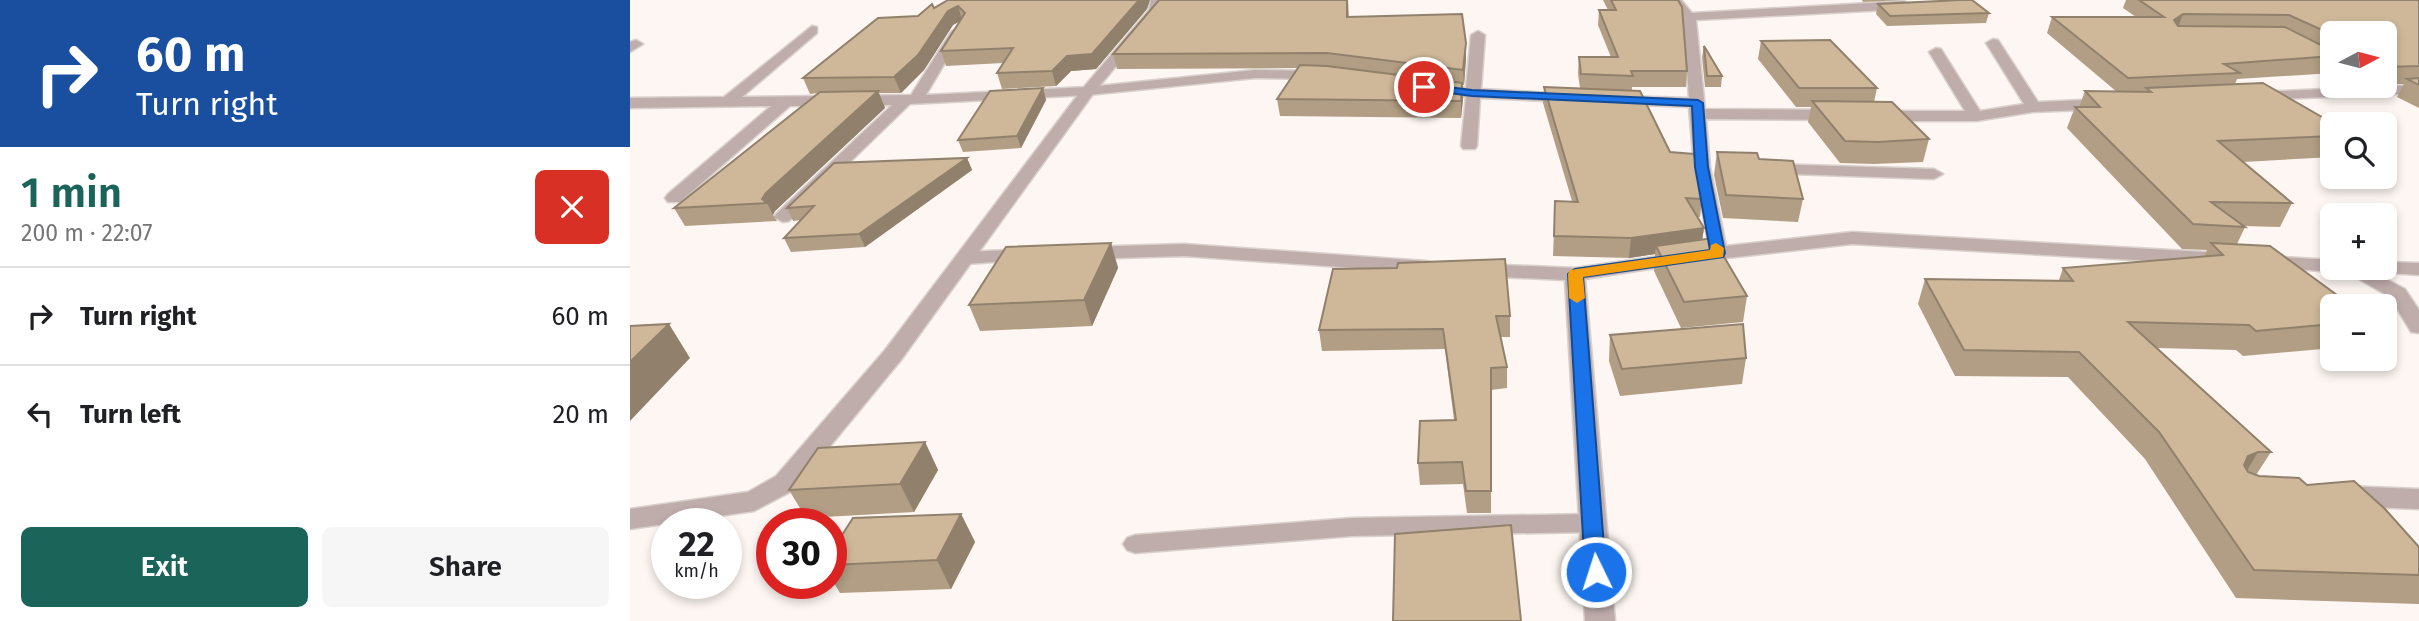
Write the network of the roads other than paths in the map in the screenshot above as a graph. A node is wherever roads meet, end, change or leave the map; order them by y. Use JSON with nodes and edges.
{"nodes":[{"id":1,"x":1157,"y":0,"type":"edge"},
{"id":2,"x":1675,"y":0,"type":"edge"},
{"id":3,"x":1916,"y":5,"type":"edge"},
{"id":4,"x":1689,"y":17,"type":"junction"},
{"id":5,"x":961,"y":26,"type":"edge"},
{"id":6,"x":812,"y":30,"type":"dead end"},
{"id":7,"x":1478,"y":35,"type":"dead end"},
{"id":8,"x":1993,"y":43,"type":"dead end"},
{"id":9,"x":1936,"y":52,"type":"dead end"},
{"id":10,"x":1329,"y":75,"type":"edge"},
{"id":11,"x":1420,"y":86,"type":"edge"},
{"id":12,"x":2398,"y":89,"type":"edge"},
{"id":13,"x":2419,"y":89,"type":"edge"},
{"id":14,"x":1088,"y":91,"type":"junction"},
{"id":15,"x":2320,"y":92,"type":"edge"},
{"id":16,"x":1472,"y":93,"type":"junction"},
{"id":17,"x":2240,"y":97,"type":"edge"},
{"id":18,"x":911,"y":99,"type":"junction"},
{"id":19,"x":630,"y":103,"type":"edge"},
{"id":20,"x":784,"y":103,"type":"junction"},
{"id":21,"x":2116,"y":103,"type":"edge"},
{"id":22,"x":725,"y":104,"type":"junction"},
{"id":23,"x":2033,"y":107,"type":"junction"},
{"id":24,"x":1697,"y":109,"type":"junction"},
{"id":25,"x":1976,"y":116,"type":"junction"},
{"id":26,"x":1469,"y":146,"type":"dead end"},
{"id":27,"x":1756,"y":169,"type":"edge"},
{"id":28,"x":1934,"y":174,"type":"dead end"},
{"id":29,"x":674,"y":198,"type":"dead end"},
{"id":30,"x":783,"y":217,"type":"dead end"},
{"id":31,"x":1717,"y":253,"type":"junction"},
{"id":32,"x":966,"y":258,"type":"junction"},
{"id":33,"x":2320,"y":265,"type":"edge"},
{"id":34,"x":2397,"y":268,"type":"edge"},
{"id":35,"x":2419,"y":269,"type":"edge"},
{"id":36,"x":1575,"y":274,"type":"junction"},
{"id":37,"x":2373,"y":280,"type":"edge"},
{"id":38,"x":2419,"y":327,"type":"edge"},
{"id":39,"x":2324,"y":495,"type":"edge"},
{"id":40,"x":2419,"y":499,"type":"edge"},
{"id":41,"x":630,"y":519,"type":"edge"},
{"id":42,"x":1592,"y":523,"type":"junction"},
{"id":43,"x":1135,"y":544,"type":"dead end"},
{"id":44,"x":1600,"y":621,"type":"edge"}],
"edges":[{"from":1,"to":14,"type":"street"},
{"from":2,"to":4,"type":"street"},
{"from":3,"to":4,"type":"street"},
{"from":4,"to":24,"type":"street"},
{"from":5,"to":18,"type":"street"},
{"from":6,"to":22,"type":"street"},
{"from":7,"to":16,"type":"street"},
{"from":8,"to":23,"type":"street"},
{"from":9,"to":25,"type":"street"},
{"from":10,"to":14,"type":"street"},
{"from":11,"to":16,"type":"street"},
{"from":12,"to":13,"type":"street"},
{"from":14,"to":18,"type":"street"},
{"from":14,"to":32,"type":"street"},
{"from":15,"to":17,"type":"street"},
{"from":16,"to":24,"type":"street"},
{"from":16,"to":26,"type":"street"},
{"from":18,"to":20,"type":"street"},
{"from":18,"to":30,"type":"street"},
{"from":19,"to":22,"type":"street"},
{"from":20,"to":22,"type":"street"},
{"from":20,"to":29,"type":"street"},
{"from":21,"to":23,"type":"street"},
{"from":23,"to":25,"type":"street"},
{"from":24,"to":25,"type":"street"},
{"from":24,"to":31,"type":"street"},
{"from":27,"to":28,"type":"street"},
{"from":31,"to":33,"type":"street"},
{"from":31,"to":36,"type":"street"},
{"from":32,"to":36,"type":"street"},
{"from":32,"to":41,"type":"street"},
{"from":34,"to":35,"type":"street"},
{"from":36,"to":42,"type":"street"},
{"from":37,"to":38,"type":"street"},
{"from":39,"to":40,"type":"street"},
{"from":42,"to":43,"type":"lane"},
{"from":42,"to":44,"type":"street"}]}
